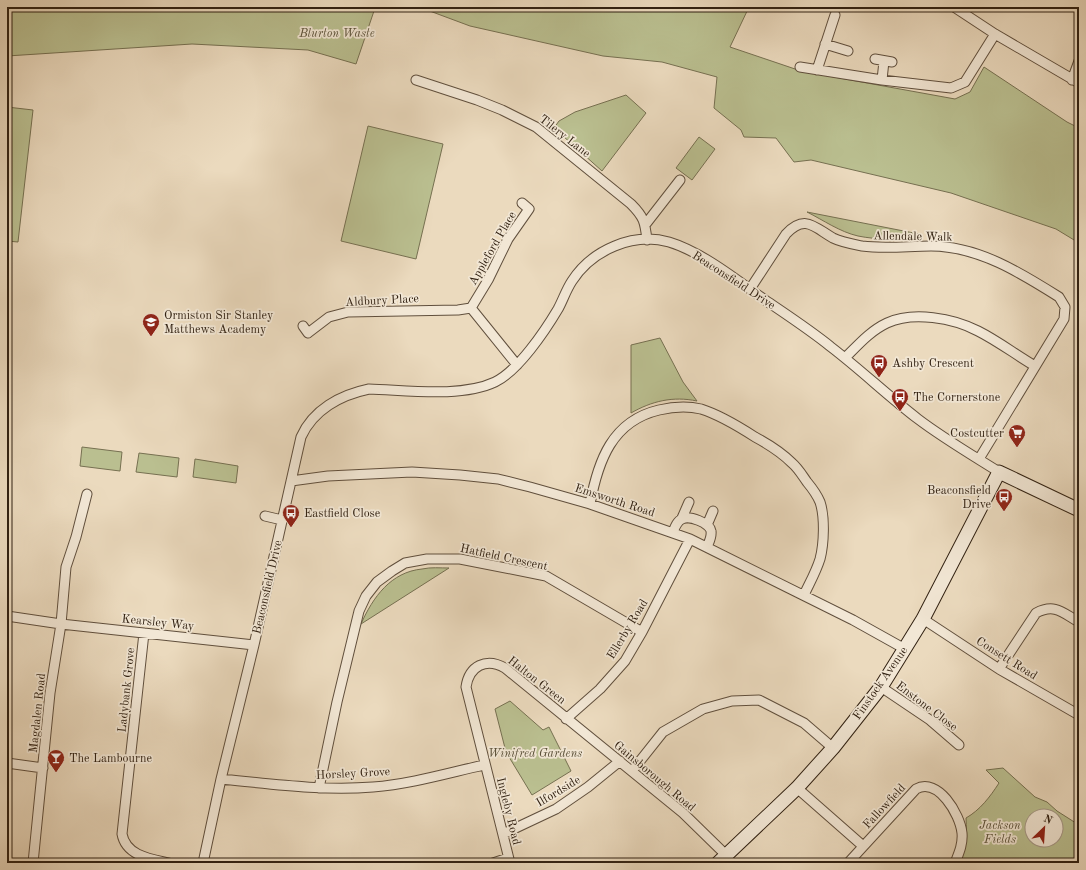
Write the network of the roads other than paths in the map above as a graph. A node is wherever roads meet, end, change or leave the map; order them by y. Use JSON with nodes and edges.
{"nodes":[{"id":1,"x":954,"y":7,"type":"edge"},
{"id":2,"x":835,"y":15,"type":"dead end"},
{"id":3,"x":994,"y":34,"type":"junction"},
{"id":4,"x":825,"y":44,"type":"junction"},
{"id":5,"x":848,"y":51,"type":"dead end"},
{"id":6,"x":884,"y":60,"type":"dead end"},
{"id":7,"x":1079,"y":60,"type":"edge"},
{"id":8,"x":800,"y":67,"type":"dead end"},
{"id":9,"x":817,"y":70,"type":"junction"},
{"id":10,"x":416,"y":80,"type":"dead end"},
{"id":11,"x":882,"y":80,"type":"junction"},
{"id":12,"x":1075,"y":81,"type":"edge"},
{"id":13,"x":680,"y":180,"type":"dead end"},
{"id":14,"x":522,"y":203,"type":"dead end"},
{"id":15,"x":645,"y":224,"type":"junction"},
{"id":16,"x":647,"y":240,"type":"junction"},
{"id":17,"x":750,"y":289,"type":"junction"},
{"id":18,"x":471,"y":308,"type":"junction"},
{"id":19,"x":303,"y":326,"type":"dead end"},
{"id":20,"x":845,"y":358,"type":"junction"},
{"id":21,"x":516,"y":365,"type":"junction"},
{"id":22,"x":1035,"y":366,"type":"junction"},
{"id":23,"x":979,"y":459,"type":"junction"},
{"id":24,"x":999,"y":472,"type":"junction"},
{"id":25,"x":291,"y":481,"type":"junction"},
{"id":26,"x":87,"y":494,"type":"dead end"},
{"id":27,"x":689,"y":502,"type":"dead end"},
{"id":28,"x":590,"y":504,"type":"junction"},
{"id":29,"x":1079,"y":510,"type":"edge"},
{"id":30,"x":713,"y":511,"type":"dead end"},
{"id":31,"x":265,"y":516,"type":"dead end"},
{"id":32,"x":682,"y":518,"type":"junction"},
{"id":33,"x":282,"y":520,"type":"junction"},
{"id":34,"x":707,"y":525,"type":"junction"},
{"id":35,"x":673,"y":532,"type":"junction"},
{"id":36,"x":690,"y":539,"type":"junction"},
{"id":37,"x":707,"y":547,"type":"junction"},
{"id":38,"x":804,"y":595,"type":"junction"},
{"id":39,"x":7,"y":616,"type":"edge"},
{"id":40,"x":923,"y":619,"type":"junction"},
{"id":41,"x":1079,"y":622,"type":"edge"},
{"id":42,"x":61,"y":624,"type":"junction"},
{"id":43,"x":642,"y":632,"type":"junction"},
{"id":44,"x":144,"y":633,"type":"junction"},
{"id":45,"x":254,"y":645,"type":"junction"},
{"id":46,"x":905,"y":649,"type":"junction"},
{"id":47,"x":999,"y":669,"type":"junction"},
{"id":48,"x":881,"y":686,"type":"junction"},
{"id":49,"x":1079,"y":715,"type":"edge"},
{"id":50,"x":566,"y":719,"type":"junction"},
{"id":51,"x":959,"y":745,"type":"dead end"},
{"id":52,"x":833,"y":748,"type":"junction"},
{"id":53,"x":620,"y":761,"type":"junction"},
{"id":54,"x":7,"y":763,"type":"edge"},
{"id":55,"x":484,"y":765,"type":"junction"},
{"id":56,"x":43,"y":768,"type":"junction"},
{"id":57,"x":632,"y":771,"type":"junction"},
{"id":58,"x":221,"y":779,"type":"junction"},
{"id":59,"x":319,"y":788,"type":"junction"},
{"id":60,"x":797,"y":788,"type":"junction"},
{"id":61,"x":503,"y":834,"type":"junction"},
{"id":62,"x":863,"y":846,"type":"junction"},
{"id":63,"x":722,"y":859,"type":"edge"},
{"id":64,"x":509,"y":860,"type":"edge"},
{"id":65,"x":33,"y":863,"type":"edge"},
{"id":66,"x":169,"y":863,"type":"edge"},
{"id":67,"x":203,"y":863,"type":"edge"},
{"id":68,"x":493,"y":863,"type":"edge"},
{"id":69,"x":848,"y":863,"type":"edge"},
{"id":70,"x":955,"y":863,"type":"edge"}],
"edges":[{"from":1,"to":3,"type":"street"},
{"from":2,"to":4,"type":"street"},
{"from":3,"to":11,"type":"street"},
{"from":3,"to":12,"type":"street"},
{"from":4,"to":5,"type":"street"},
{"from":4,"to":9,"type":"street"},
{"from":6,"to":11,"type":"street"},
{"from":7,"to":12,"type":"street"},
{"from":8,"to":9,"type":"street"},
{"from":9,"to":11,"type":"street"},
{"from":10,"to":15,"type":"street","name":"Tilery Lane"},
{"from":13,"to":15,"type":"street"},
{"from":14,"to":18,"type":"street","name":"Appleford Place"},
{"from":15,"to":16,"type":"street","name":"Tilery Lane"},
{"from":16,"to":17,"type":"street","name":"Beaconsfield Drive"},
{"from":16,"to":21,"type":"street","name":"Beaconsfield Drive"},
{"from":17,"to":20,"type":"street","name":"Beaconsfield Drive"},
{"from":17,"to":22,"type":"street","name":"Allendale Walk"},
{"from":18,"to":19,"type":"street","name":"Aldbury Place"},
{"from":18,"to":21,"type":"street"},
{"from":20,"to":22,"type":"street"},
{"from":20,"to":23,"type":"street","name":"Beaconsfield Drive"},
{"from":21,"to":25,"type":"street","name":"Beaconsfield Drive"},
{"from":22,"to":23,"type":"street","name":"Allendale Walk"},
{"from":23,"to":24,"type":"street","name":"Beaconsfield Drive"},
{"from":24,"to":29,"type":"street","name":"Beaconsfield Drive"},
{"from":24,"to":40,"type":"street","name":"Finstock Avenue"},
{"from":25,"to":28,"type":"street","name":"Emsworth Road"},
{"from":25,"to":33,"type":"street","name":"Beaconsfield Drive"},
{"from":26,"to":42,"type":"street","name":"Magdalen Road"},
{"from":27,"to":32,"type":"street"},
{"from":28,"to":35,"type":"street","name":"Emsworth Road"},
{"from":28,"to":38,"type":"street"},
{"from":30,"to":34,"type":"street"},
{"from":31,"to":33,"type":"street"},
{"from":32,"to":34,"type":"street"},
{"from":32,"to":35,"type":"street"},
{"from":33,"to":45,"type":"street","name":"Beaconsfield Drive"},
{"from":34,"to":37,"type":"street"},
{"from":35,"to":36,"type":"street","name":"Emsworth Road"},
{"from":36,"to":37,"type":"street","name":"Emsworth Road"},
{"from":36,"to":43,"type":"street","name":"Ellerby Road"},
{"from":37,"to":38,"type":"street","name":"Emsworth Road"},
{"from":38,"to":46,"type":"street","name":"Emsworth Road"},
{"from":39,"to":42,"type":"street","name":"Kearsley Way"},
{"from":40,"to":46,"type":"street","name":"Finstock Avenue"},
{"from":40,"to":47,"type":"street","name":"Consett Road"},
{"from":41,"to":47,"type":"street"},
{"from":42,"to":44,"type":"street","name":"Kearsley Way"},
{"from":42,"to":56,"type":"street","name":"Magdalen Road"},
{"from":43,"to":50,"type":"street","name":"Ellerby Road"},
{"from":43,"to":59,"type":"street","name":"Hatfield Crescent"},
{"from":44,"to":45,"type":"street","name":"Kearsley Way"},
{"from":44,"to":66,"type":"street","name":"Ladybank Grove"},
{"from":45,"to":58,"type":"street","name":"Beaconsfield Drive"},
{"from":46,"to":48,"type":"street","name":"Finstock Avenue"},
{"from":47,"to":49,"type":"street","name":"Consett Road"},
{"from":48,"to":51,"type":"street","name":"Enstone Close"},
{"from":48,"to":52,"type":"street","name":"Finstock Avenue"},
{"from":50,"to":53,"type":"street","name":"Gainsborough Road"},
{"from":50,"to":55,"type":"street","name":"Halton Green"},
{"from":52,"to":57,"type":"street"},
{"from":52,"to":60,"type":"street","name":"Finstock Avenue"},
{"from":53,"to":57,"type":"street","name":"Gainsborough Road"},
{"from":53,"to":61,"type":"street","name":"Ilfordside"},
{"from":54,"to":56,"type":"street"},
{"from":55,"to":59,"type":"street","name":"Horsley Grove"},
{"from":55,"to":61,"type":"street","name":"Ingleby Road"},
{"from":56,"to":65,"type":"street","name":"Magdalen Road"},
{"from":57,"to":63,"type":"street","name":"Gainsborough Road"},
{"from":58,"to":59,"type":"street","name":"Horsley Grove"},
{"from":58,"to":67,"type":"street","name":"Beaconsfield Drive"},
{"from":60,"to":62,"type":"street"},
{"from":60,"to":63,"type":"street","name":"Finstock Avenue"},
{"from":61,"to":64,"type":"street","name":"Ingleby Road"},
{"from":62,"to":69,"type":"street","name":"Fallowfield"},
{"from":62,"to":70,"type":"street","name":"Fallowfield"},
{"from":64,"to":68,"type":"street"}]}
